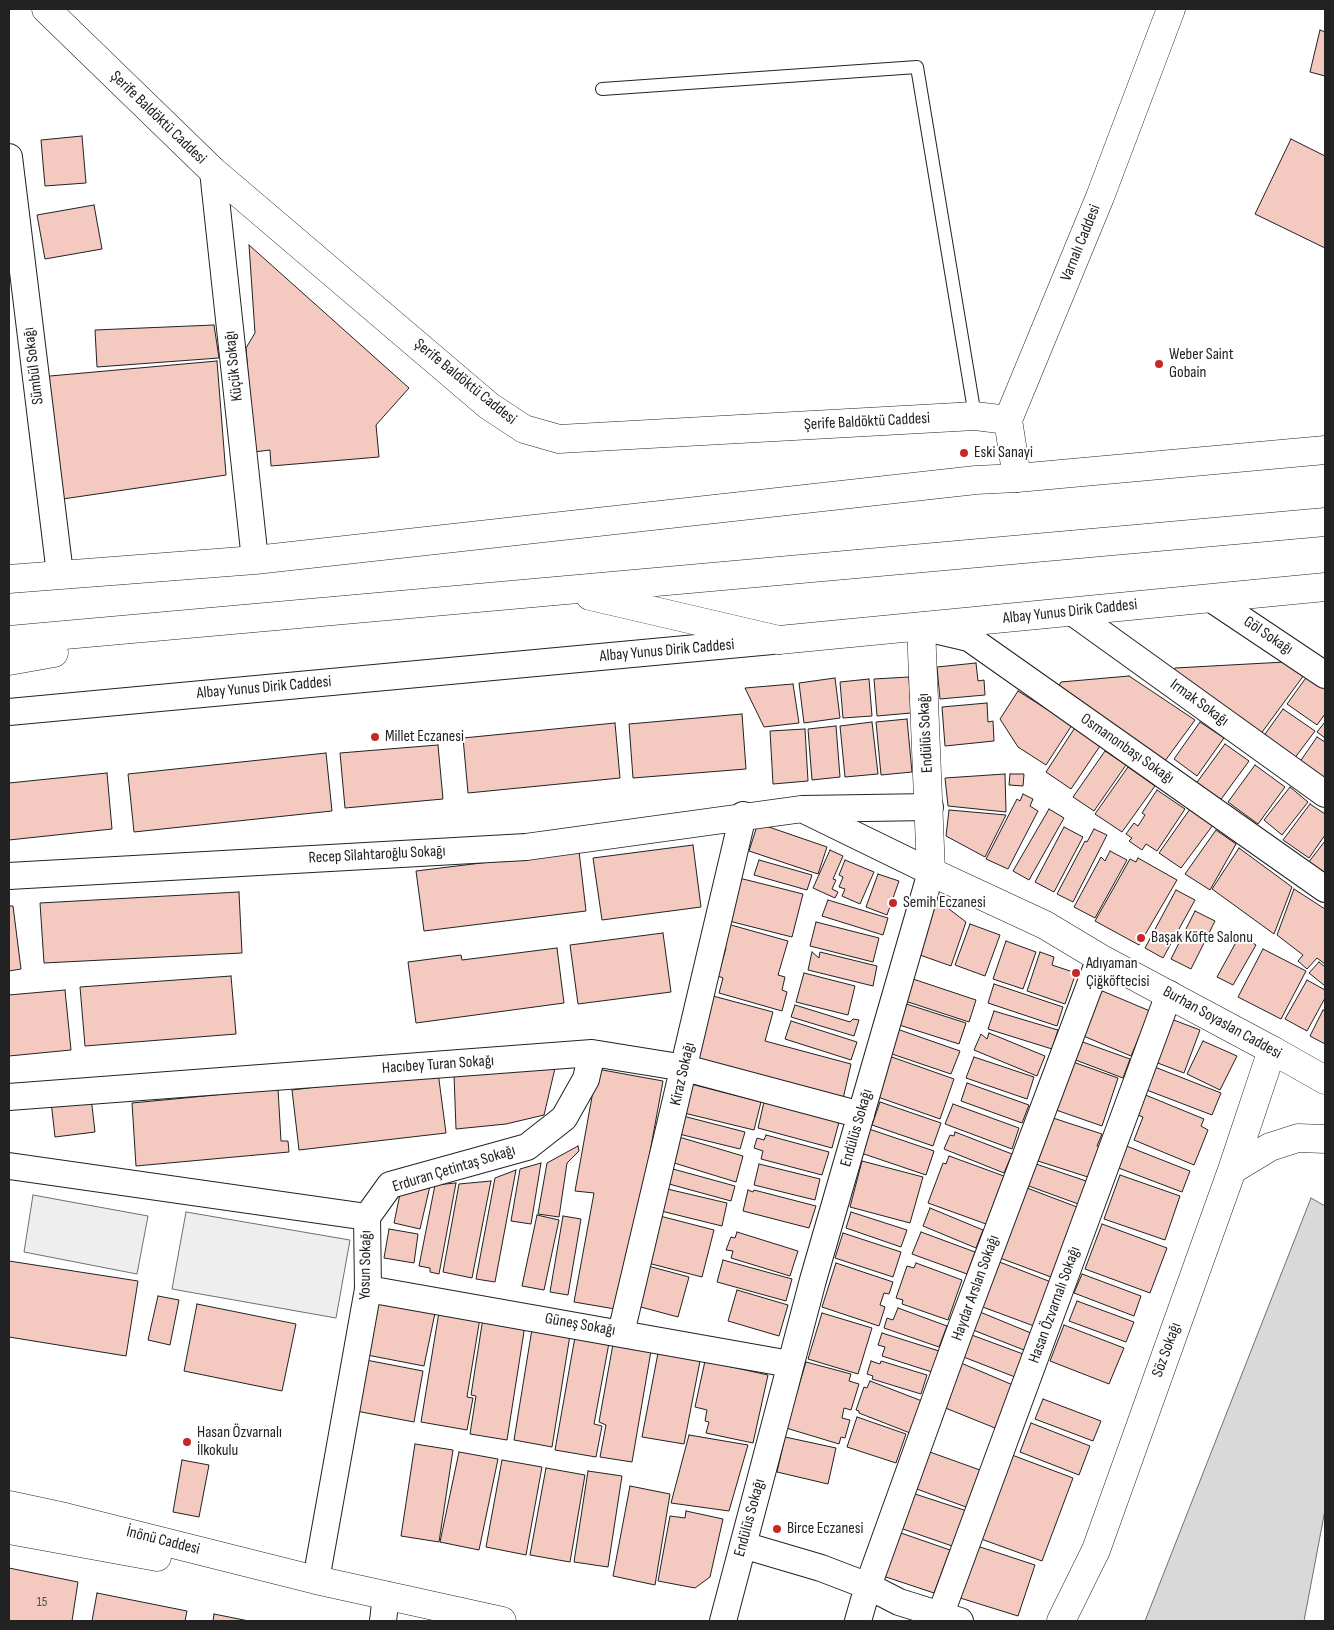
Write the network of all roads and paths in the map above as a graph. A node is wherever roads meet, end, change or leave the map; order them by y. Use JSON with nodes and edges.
{"nodes":[{"id":1,"x":46,"y":9,"type":"edge"},
{"id":2,"x":1171,"y":9,"type":"edge"},
{"id":3,"x":602,"y":89,"type":"dead end"},
{"id":4,"x":9,"y":158,"type":"edge"},
{"id":5,"x":213,"y":171,"type":"junction"},
{"id":6,"x":11,"y":192,"type":"edge"},
{"id":7,"x":974,"y":416,"type":"junction"},
{"id":8,"x":1008,"y":420,"type":"junction"},
{"id":9,"x":1325,"y":450,"type":"edge"},
{"id":10,"x":1017,"y":478,"type":"junction"},
{"id":11,"x":1325,"y":522,"type":"edge"},
{"id":12,"x":255,"y":560,"type":"junction"},
{"id":13,"x":60,"y":574,"type":"junction"},
{"id":14,"x":9,"y":579,"type":"edge"},
{"id":15,"x":1325,"y":587,"type":"edge"},
{"id":16,"x":564,"y":591,"type":"junction"},
{"id":17,"x":1210,"y":598,"type":"junction"},
{"id":18,"x":328,"y":612,"type":"junction"},
{"id":19,"x":1072,"y":612,"type":"junction"},
{"id":20,"x":921,"y":627,"type":"junction"},
{"id":21,"x":9,"y":640,"type":"edge"},
{"id":22,"x":779,"y":640,"type":"junction"},
{"id":23,"x":9,"y":661,"type":"edge"},
{"id":24,"x":1325,"y":675,"type":"edge"},
{"id":25,"x":9,"y":712,"type":"edge"},
{"id":26,"x":1325,"y":794,"type":"edge"},
{"id":27,"x":930,"y":807,"type":"junction"},
{"id":28,"x":802,"y":809,"type":"junction"},
{"id":29,"x":743,"y":815,"type":"junction"},
{"id":30,"x":931,"y":872,"type":"junction"},
{"id":31,"x":9,"y":876,"type":"edge"},
{"id":32,"x":1325,"y":889,"type":"edge"},
{"id":33,"x":1100,"y":958,"type":"junction"},
{"id":34,"x":1169,"y":994,"type":"junction"},
{"id":35,"x":1272,"y":1050,"type":"junction"},
{"id":36,"x":592,"y":1053,"type":"junction"},
{"id":37,"x":685,"y":1068,"type":"junction"},
{"id":38,"x":1325,"y":1080,"type":"edge"},
{"id":39,"x":9,"y":1097,"type":"edge"},
{"id":40,"x":861,"y":1115,"type":"junction"},
{"id":41,"x":1325,"y":1139,"type":"edge"},
{"id":42,"x":9,"y":1166,"type":"edge"},
{"id":43,"x":1232,"y":1170,"type":"junction"},
{"id":44,"x":366,"y":1217,"type":"junction"},
{"id":45,"x":368,"y":1289,"type":"junction"},
{"id":46,"x":621,"y":1333,"type":"junction"},
{"id":47,"x":790,"y":1364,"type":"junction"},
{"id":48,"x":9,"y":1505,"type":"edge"},
{"id":49,"x":9,"y":1530,"type":"edge"},
{"id":50,"x":742,"y":1545,"type":"junction"},
{"id":51,"x":316,"y":1580,"type":"junction"},
{"id":52,"x":868,"y":1586,"type":"junction"},
{"id":53,"x":384,"y":1608,"type":"edge"},
{"id":54,"x":950,"y":1619,"type":"edge"},
{"id":55,"x":502,"y":1621,"type":"edge"},
{"id":56,"x":722,"y":1621,"type":"edge"},
{"id":57,"x":858,"y":1621,"type":"edge"},
{"id":58,"x":1061,"y":1621,"type":"edge"}],
"edges":[{"from":1,"to":5,"type":"main road","name":"Şerife Baldöktü Caddesi"},
{"from":2,"to":8,"type":"main road","name":"Varnalı Caddesi"},
{"from":3,"to":7,"type":"lane"},
{"from":4,"to":6,"type":"street","name":"Sümbül Sokağı"},
{"from":5,"to":7,"type":"main road","name":"Şerife Baldöktü Caddesi"},
{"from":5,"to":12,"type":"street","name":"Küçük Sokağı"},
{"from":6,"to":13,"type":"street","name":"Sümbül Sokağı"},
{"from":7,"to":8,"type":"main road","name":"Şerife Baldöktü Caddesi"},
{"from":8,"to":10,"type":"main road"},
{"from":9,"to":10,"type":"main road"},
{"from":10,"to":12,"type":"main road"},
{"from":11,"to":16,"type":"main road"},
{"from":12,"to":13,"type":"main road"},
{"from":13,"to":14,"type":"main road"},
{"from":15,"to":17,"type":"main road","name":"Albay Yunus Dirik Caddesi"},
{"from":16,"to":18,"type":"main road"},
{"from":16,"to":22,"type":"main road"},
{"from":17,"to":19,"type":"main road","name":"Albay Yunus Dirik Caddesi"},
{"from":17,"to":24,"type":"street","name":"Göl Sokağı"},
{"from":18,"to":21,"type":"main road"},
{"from":18,"to":23,"type":"main road"},
{"from":19,"to":20,"type":"main road","name":"Albay Yunus Dirik Caddesi"},
{"from":19,"to":26,"type":"street","name":"Irmak Sokağı"},
{"from":20,"to":22,"type":"main road","name":"Albay Yunus Dirik Caddesi"},
{"from":20,"to":27,"type":"main road","name":"Endülüs Sokağı"},
{"from":20,"to":32,"type":"street","name":"Osmanonbaşı Sokağı"},
{"from":22,"to":25,"type":"street","name":"Albay Yunus Dirik Caddesi"},
{"from":27,"to":28,"type":"street"},
{"from":27,"to":30,"type":"main road","name":"Endülüs Sokağı"},
{"from":28,"to":29,"type":"street","name":"Recep Silahtaroğlu Sokağı"},
{"from":28,"to":30,"type":"street"},
{"from":29,"to":31,"type":"street","name":"Recep Silahtaroğlu Sokağı"},
{"from":29,"to":37,"type":"street","name":"Kiraz Sokağı"},
{"from":30,"to":33,"type":"main road","name":"Burhan Soyaslan Caddesi"},
{"from":30,"to":40,"type":"street","name":"Endülüs Sokağı"},
{"from":33,"to":34,"type":"main road","name":"Burhan Soyaslan Caddesi"},
{"from":33,"to":52,"type":"street","name":"Haydar Arslan Sokağı"},
{"from":34,"to":35,"type":"main road","name":"Burhan Soyaslan Caddesi"},
{"from":34,"to":54,"type":"street","name":"Hasan Özvarnalı Sokağı"},
{"from":35,"to":38,"type":"main road","name":"Burhan Soyaslan Caddesi"},
{"from":35,"to":43,"type":"main road","name":"Söz Sokağı"},
{"from":36,"to":37,"type":"street","name":"Hacıbey Turan Sokağı"},
{"from":36,"to":39,"type":"street","name":"Hacıbey Turan Sokağı"},
{"from":36,"to":44,"type":"street","name":"Erduran Çetintaş Sokağı"},
{"from":37,"to":40,"type":"street","name":"Hacıbey Turan Sokağı"},
{"from":37,"to":46,"type":"street","name":"Kiraz Sokağı"},
{"from":40,"to":47,"type":"street","name":"Endülüs Sokağı"},
{"from":41,"to":43,"type":"main road"},
{"from":42,"to":44,"type":"street","name":"Yosun Sokağı"},
{"from":43,"to":58,"type":"main road","name":"Söz Sokağı"},
{"from":44,"to":45,"type":"street","name":"Yosun Sokağı"},
{"from":45,"to":46,"type":"street","name":"Güneş Sokağı"},
{"from":45,"to":51,"type":"street","name":"Yosun Sokağı"},
{"from":46,"to":47,"type":"street","name":"Güneş Sokağı"},
{"from":47,"to":50,"type":"street","name":"Endülüs Sokağı"},
{"from":48,"to":51,"type":"main road","name":"İnönü Caddesi"},
{"from":49,"to":51,"type":"main road","name":"İnönü Caddesi"},
{"from":50,"to":52,"type":"street"},
{"from":50,"to":56,"type":"street","name":"Endülüs Sokağı"},
{"from":51,"to":53,"type":"main road","name":"İnönü Caddesi"},
{"from":52,"to":54,"type":"street"},
{"from":52,"to":57,"type":"street","name":"Haydar Arslan Sokağı"},
{"from":53,"to":55,"type":"main road","name":"İnönü Caddesi"}]}
